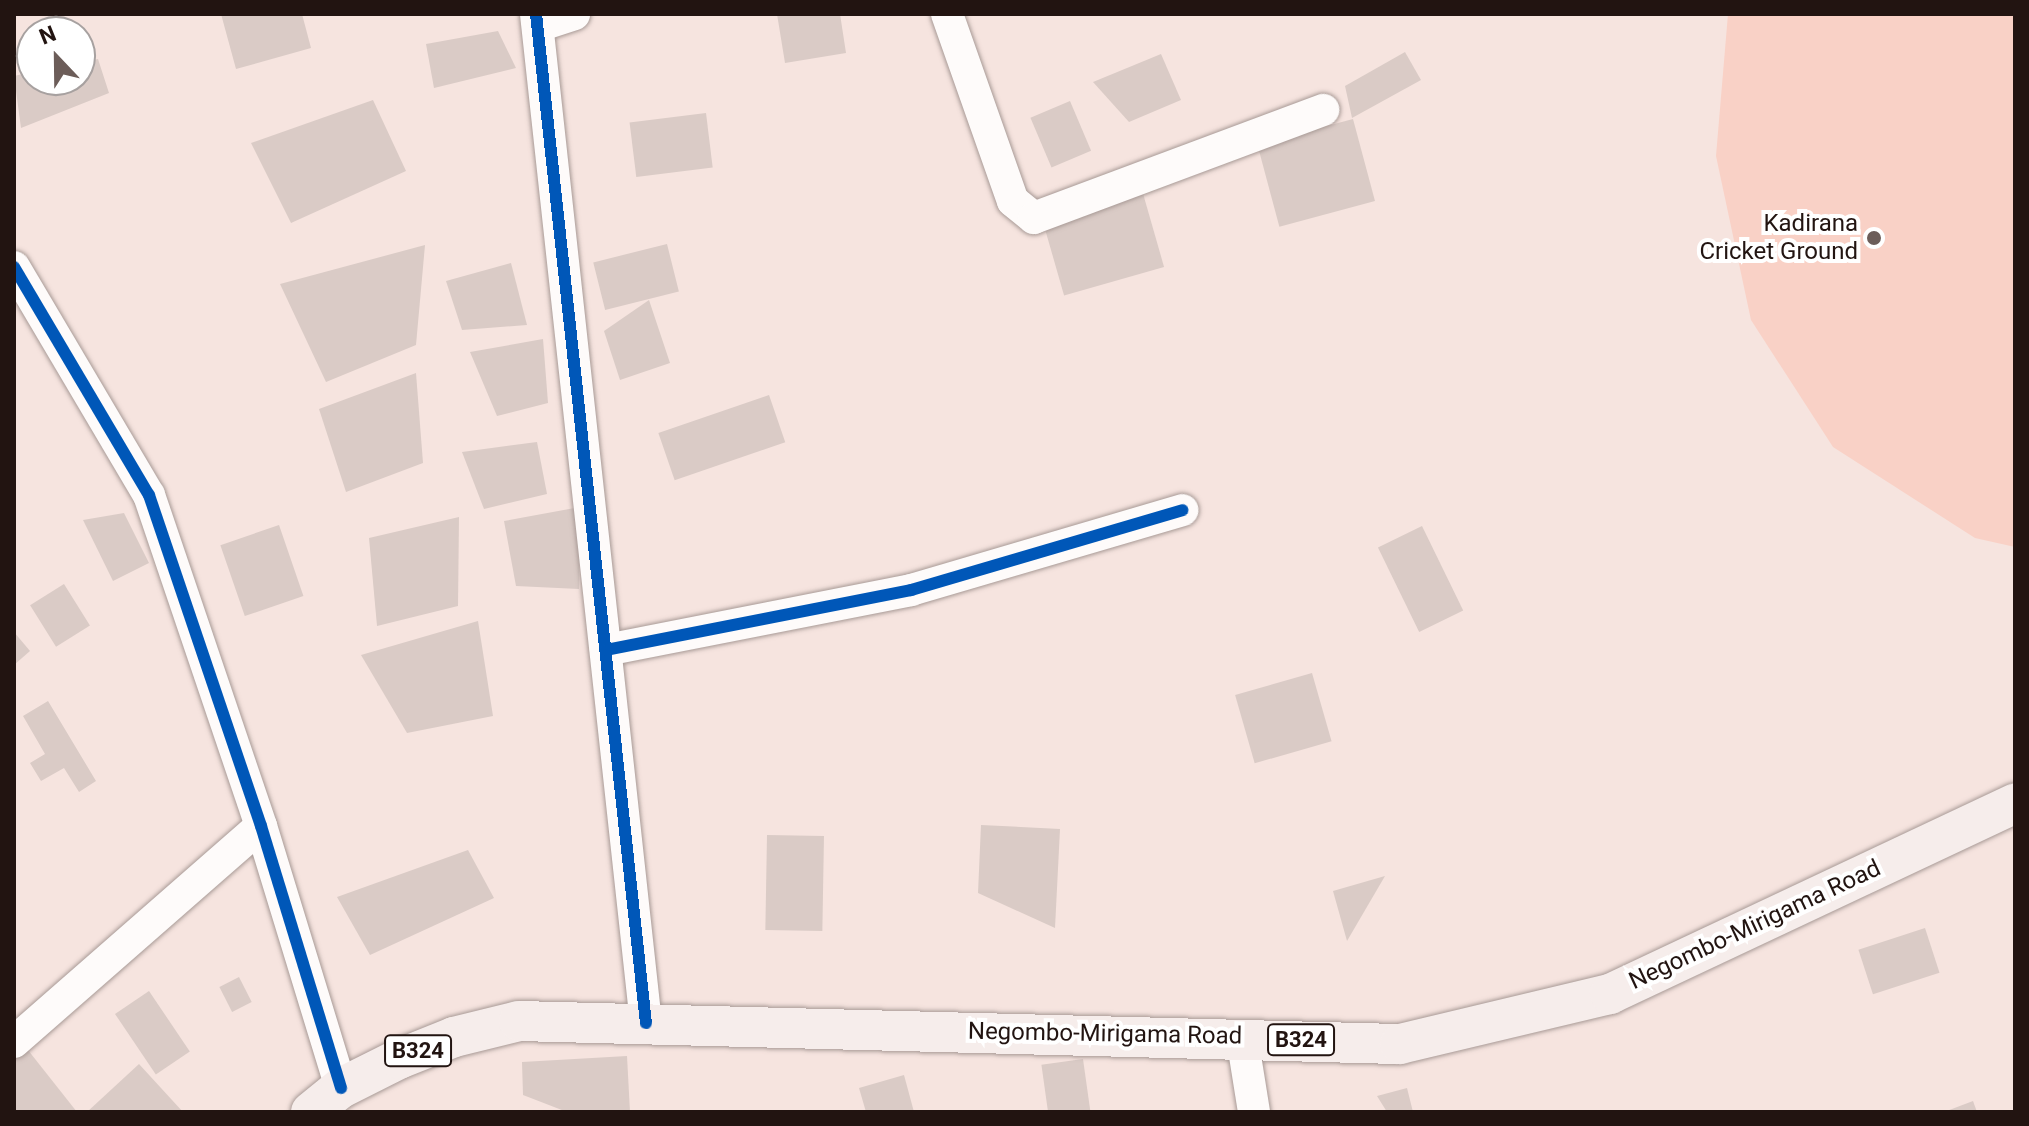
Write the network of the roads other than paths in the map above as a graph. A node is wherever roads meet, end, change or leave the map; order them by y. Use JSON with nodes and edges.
{"nodes":[{"id":1,"x":574,"y":14,"type":"edge"},
{"id":2,"x":947,"y":14,"type":"edge"},
{"id":3,"x":537,"y":20,"type":"edge"},
{"id":4,"x":1323,"y":110,"type":"dead end"},
{"id":5,"x":14,"y":267,"type":"edge"},
{"id":6,"x":1182,"y":510,"type":"dead end"},
{"id":7,"x":606,"y":650,"type":"junction"},
{"id":8,"x":2015,"y":803,"type":"edge"},
{"id":9,"x":261,"y":826,"type":"junction"},
{"id":10,"x":646,"y":1023,"type":"junction"},
{"id":11,"x":1242,"y":1037,"type":"junction"},
{"id":12,"x":14,"y":1042,"type":"edge"},
{"id":13,"x":326,"y":1100,"type":"edge"},
{"id":14,"x":1254,"y":1112,"type":"edge"}],
"edges":[{"from":1,"to":3,"type":"street"},
{"from":2,"to":4,"type":"street"},
{"from":3,"to":7,"type":"street"},
{"from":5,"to":9,"type":"street"},
{"from":6,"to":7,"type":"street"},
{"from":7,"to":10,"type":"street"},
{"from":8,"to":11,"type":"main road","name":"Negombo-Mirigama Road","number":"B324"},
{"from":9,"to":12,"type":"street"},
{"from":9,"to":13,"type":"street"},
{"from":10,"to":11,"type":"main road","name":"Negombo-Mirigama Road","number":"B324"},
{"from":10,"to":13,"type":"main road","name":"Negombo-Mirigama Road","number":"B324"},
{"from":11,"to":14,"type":"street"}]}
